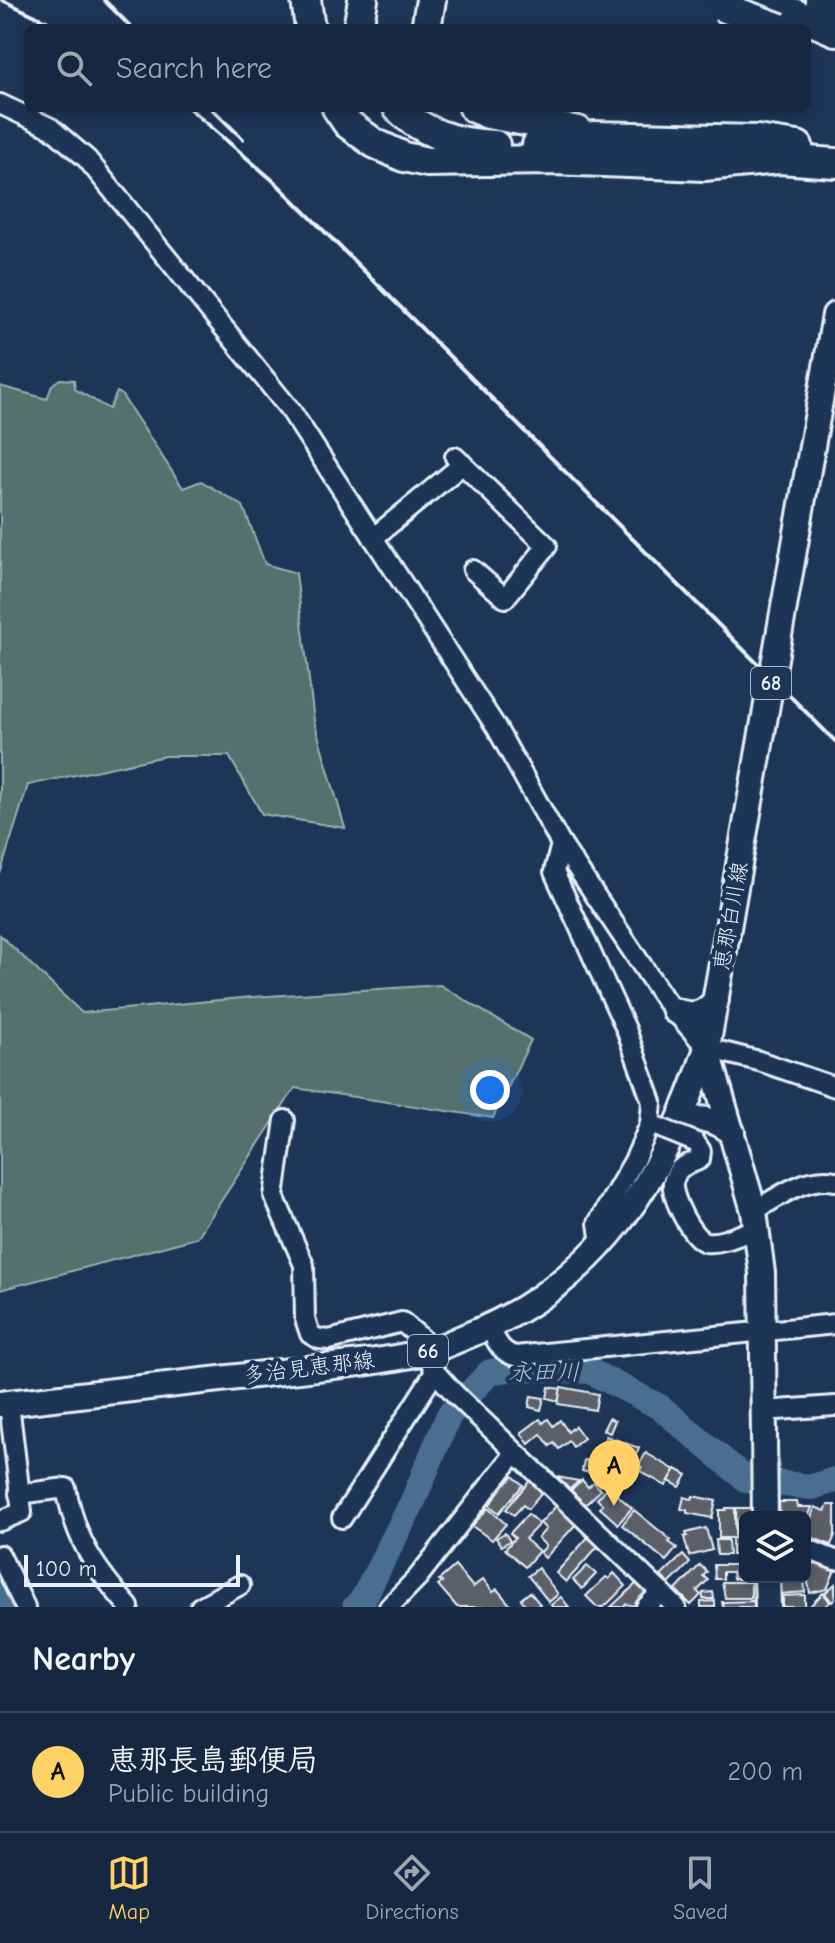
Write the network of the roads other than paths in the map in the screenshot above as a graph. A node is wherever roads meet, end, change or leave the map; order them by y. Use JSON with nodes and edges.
{"nodes":[{"id":1,"x":306,"y":0,"type":"edge"},
{"id":2,"x":363,"y":0,"type":"edge"},
{"id":3,"x":376,"y":0,"type":"edge"},
{"id":4,"x":431,"y":0,"type":"edge"},
{"id":5,"x":756,"y":0,"type":"edge"},
{"id":6,"x":763,"y":0,"type":"edge"},
{"id":7,"x":820,"y":0,"type":"edge"},
{"id":8,"x":713,"y":3,"type":"edge"},
{"id":9,"x":835,"y":6,"type":"edge"},
{"id":10,"x":309,"y":24,"type":"edge"},
{"id":11,"x":359,"y":24,"type":"edge"},
{"id":12,"x":373,"y":24,"type":"edge"},
{"id":13,"x":427,"y":24,"type":"edge"},
{"id":14,"x":753,"y":24,"type":"edge"},
{"id":15,"x":769,"y":24,"type":"edge"},
{"id":16,"x":835,"y":31,"type":"edge"},
{"id":17,"x":811,"y":40,"type":"edge"},
{"id":18,"x":835,"y":49,"type":"edge"},
{"id":19,"x":0,"y":104,"type":"edge"},
{"id":20,"x":340,"y":112,"type":"edge"},
{"id":21,"x":384,"y":112,"type":"edge"},
{"id":22,"x":402,"y":112,"type":"edge"},
{"id":23,"x":483,"y":112,"type":"edge"},
{"id":24,"x":594,"y":136,"type":"junction"},
{"id":25,"x":835,"y":155,"type":"edge"},
{"id":26,"x":450,"y":161,"type":"junction"},
{"id":27,"x":835,"y":163,"type":"edge"},
{"id":28,"x":835,"y":317,"type":"edge"},
{"id":29,"x":373,"y":538,"type":"junction"},
{"id":30,"x":473,"y":570,"type":"dead end"},
{"id":31,"x":561,"y":844,"type":"junction"},
{"id":32,"x":716,"y":1000,"type":"junction"},
{"id":33,"x":675,"y":1011,"type":"junction"},
{"id":34,"x":707,"y":1048,"type":"junction"},
{"id":35,"x":835,"y":1087,"type":"edge"},
{"id":36,"x":285,"y":1120,"type":"dead end"},
{"id":37,"x":670,"y":1130,"type":"junction"},
{"id":38,"x":732,"y":1132,"type":"junction"},
{"id":39,"x":835,"y":1181,"type":"edge"},
{"id":40,"x":755,"y":1220,"type":"junction"},
{"id":41,"x":835,"y":1324,"type":"edge"},
{"id":42,"x":489,"y":1327,"type":"junction"},
{"id":43,"x":763,"y":1332,"type":"junction"},
{"id":44,"x":430,"y":1362,"type":"junction"},
{"id":45,"x":4,"y":1404,"type":"edge"},
{"id":46,"x":835,"y":1406,"type":"edge"},
{"id":47,"x":763,"y":1411,"type":"junction"},
{"id":48,"x":515,"y":1453,"type":"junction"},
{"id":49,"x":19,"y":1494,"type":"junction"},
{"id":50,"x":765,"y":1511,"type":"edge"},
{"id":51,"x":342,"y":1518,"type":"dead end"},
{"id":52,"x":0,"y":1521,"type":"edge"},
{"id":53,"x":811,"y":1550,"type":"edge"},
{"id":54,"x":0,"y":1555,"type":"edge"},
{"id":55,"x":835,"y":1560,"type":"edge"},
{"id":56,"x":767,"y":1583,"type":"edge"},
{"id":57,"x":240,"y":1585,"type":"dead end"},
{"id":58,"x":661,"y":1592,"type":"junction"},
{"id":59,"x":25,"y":1607,"type":"edge"},
{"id":60,"x":129,"y":1607,"type":"edge"},
{"id":61,"x":200,"y":1607,"type":"edge"},
{"id":62,"x":389,"y":1607,"type":"edge"},
{"id":63,"x":646,"y":1607,"type":"edge"},
{"id":64,"x":676,"y":1607,"type":"edge"},
{"id":65,"x":768,"y":1607,"type":"edge"}],
"edges":[{"from":1,"to":10,"type":"highway"},
{"from":2,"to":11,"type":"highway"},
{"from":3,"to":12,"type":"highway"},
{"from":4,"to":13,"type":"highway"},
{"from":5,"to":14,"type":"street"},
{"from":6,"to":16,"type":"highway"},
{"from":7,"to":9,"type":"highway"},
{"from":8,"to":15,"type":"highway","bridge":true},
{"from":17,"to":18,"type":"highway"},
{"from":19,"to":29,"type":"street"},
{"from":20,"to":26,"type":"highway"},
{"from":21,"to":26,"type":"highway"},
{"from":22,"to":24,"type":"highway"},
{"from":23,"to":24,"type":"highway"},
{"from":24,"to":25,"type":"highway"},
{"from":26,"to":27,"type":"highway"},
{"from":28,"to":32,"type":"main road","name":"恵那白川線","number":"68"},
{"from":29,"to":30,"type":"street"},
{"from":29,"to":31,"type":"street"},
{"from":31,"to":33,"type":"street"},
{"from":31,"to":37,"type":"street"},
{"from":32,"to":33,"type":"main road"},
{"from":32,"to":34,"type":"main road","name":"恵那白川線","number":"68"},
{"from":33,"to":34,"type":"street"},
{"from":34,"to":35,"type":"street"},
{"from":34,"to":37,"type":"main road","name":"多治見恵那線","number":"66"},
{"from":34,"to":38,"type":"main road","name":"恵那白川線","number":"68"},
{"from":36,"to":44,"type":"street"},
{"from":37,"to":38,"type":"main road"},
{"from":37,"to":40,"type":"street"},
{"from":37,"to":42,"type":"main road","name":"多治見恵那線","number":"66"},
{"from":38,"to":40,"type":"main road","name":"恵那白川線","number":"68"},
{"from":39,"to":40,"type":"street"},
{"from":40,"to":43,"type":"main road","name":"恵那白川線","number":"68"},
{"from":41,"to":43,"type":"street"},
{"from":42,"to":43,"type":"street"},
{"from":42,"to":44,"type":"main road","name":"多治見恵那線","number":"66"},
{"from":43,"to":47,"type":"main road","name":"恵那白川線","number":"68"},
{"from":44,"to":45,"type":"main road","name":"多治見恵那線","number":"66"},
{"from":44,"to":48,"type":"street"},
{"from":44,"to":51,"type":"street"},
{"from":45,"to":49,"type":"street"},
{"from":46,"to":47,"type":"street"},
{"from":47,"to":50,"type":"main road","name":"恵那白川線","number":"68"},
{"from":48,"to":58,"type":"street"},
{"from":48,"to":62,"type":"street"},
{"from":49,"to":52,"type":"street"},
{"from":49,"to":60,"type":"street"},
{"from":53,"to":55,"type":"street"},
{"from":54,"to":59,"type":"street"},
{"from":56,"to":65,"type":"main road"},
{"from":57,"to":61,"type":"street"},
{"from":58,"to":63,"type":"street"},
{"from":58,"to":64,"type":"street"}]}
